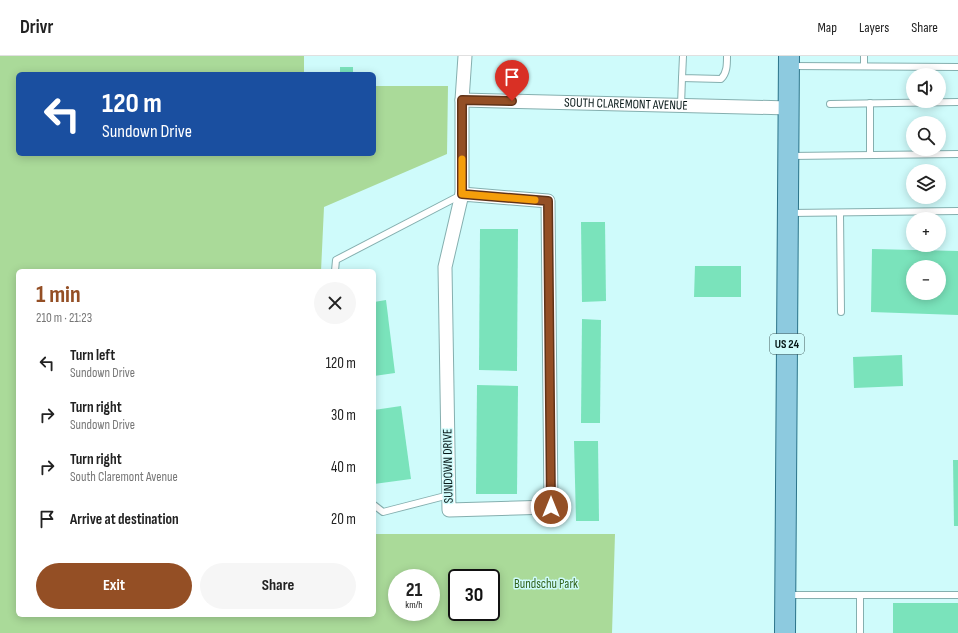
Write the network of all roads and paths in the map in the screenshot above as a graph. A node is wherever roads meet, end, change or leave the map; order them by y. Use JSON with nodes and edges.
{"nodes":[{"id":1,"x":465,"y":56,"type":"edge"},
{"id":2,"x":683,"y":56,"type":"edge"},
{"id":3,"x":727,"y":56,"type":"edge"},
{"id":4,"x":864,"y":56,"type":"edge"},
{"id":5,"x":789,"y":61,"type":"edge"},
{"id":6,"x":864,"y":66,"type":"junction"},
{"id":7,"x":958,"y":67,"type":"edge"},
{"id":8,"x":682,"y":78,"type":"junction"},
{"id":9,"x":462,"y":100,"type":"junction"},
{"id":10,"x":958,"y":102,"type":"edge"},
{"id":11,"x":870,"y":103,"type":"junction"},
{"id":12,"x":830,"y":104,"type":"dead end"},
{"id":13,"x":681,"y":105,"type":"junction"},
{"id":14,"x":789,"y":108,"type":"junction"},
{"id":15,"x":958,"y":154,"type":"edge"},
{"id":16,"x":870,"y":155,"type":"junction"},
{"id":17,"x":788,"y":156,"type":"junction"},
{"id":18,"x":462,"y":194,"type":"junction"},
{"id":19,"x":958,"y":211,"type":"edge"},
{"id":20,"x":840,"y":212,"type":"junction"},
{"id":21,"x":788,"y":213,"type":"junction"},
{"id":22,"x":335,"y":269,"type":"edge"},
{"id":23,"x":841,"y":312,"type":"dead end"},
{"id":24,"x":449,"y":495,"type":"junction"},
{"id":25,"x":376,"y":507,"type":"edge"},
{"id":26,"x":786,"y":594,"type":"junction"},
{"id":27,"x":860,"y":595,"type":"junction"},
{"id":28,"x":958,"y":596,"type":"edge"},
{"id":29,"x":785,"y":633,"type":"edge"},
{"id":30,"x":860,"y":633,"type":"edge"}],
"edges":[{"from":1,"to":9,"type":"street","name":"SUNDOWN DRIVE"},
{"from":2,"to":8,"type":"lane"},
{"from":3,"to":8,"type":"lane"},
{"from":4,"to":6,"type":"lane"},
{"from":5,"to":6,"type":"lane"},
{"from":5,"to":14,"type":"main road","number":"US 24"},
{"from":6,"to":7,"type":"lane"},
{"from":8,"to":13,"type":"lane"},
{"from":9,"to":13,"type":"street","name":"SOUTH CLAREMONT AVENUE"},
{"from":9,"to":18,"type":"street","name":"SUNDOWN DRIVE"},
{"from":10,"to":11,"type":"lane"},
{"from":11,"to":12,"type":"lane"},
{"from":11,"to":16,"type":"lane"},
{"from":13,"to":14,"type":"street","name":"SOUTH CLAREMONT AVENUE"},
{"from":14,"to":17,"type":"main road","number":"US 24"},
{"from":15,"to":16,"type":"lane"},
{"from":16,"to":17,"type":"lane"},
{"from":17,"to":21,"type":"main road","number":"US 24"},
{"from":18,"to":22,"type":"lane"},
{"from":18,"to":24,"type":"street","name":"SUNDOWN DRIVE"},
{"from":18,"to":24,"type":"street","name":"SUNDOWN DRIVE"},
{"from":19,"to":20,"type":"lane"},
{"from":20,"to":21,"type":"lane"},
{"from":20,"to":23,"type":"lane"},
{"from":21,"to":26,"type":"main road","number":"US 24"},
{"from":24,"to":25,"type":"lane"},
{"from":26,"to":27,"type":"lane"},
{"from":26,"to":29,"type":"main road","number":"US 24"},
{"from":27,"to":28,"type":"lane"},
{"from":27,"to":30,"type":"lane"}]}
